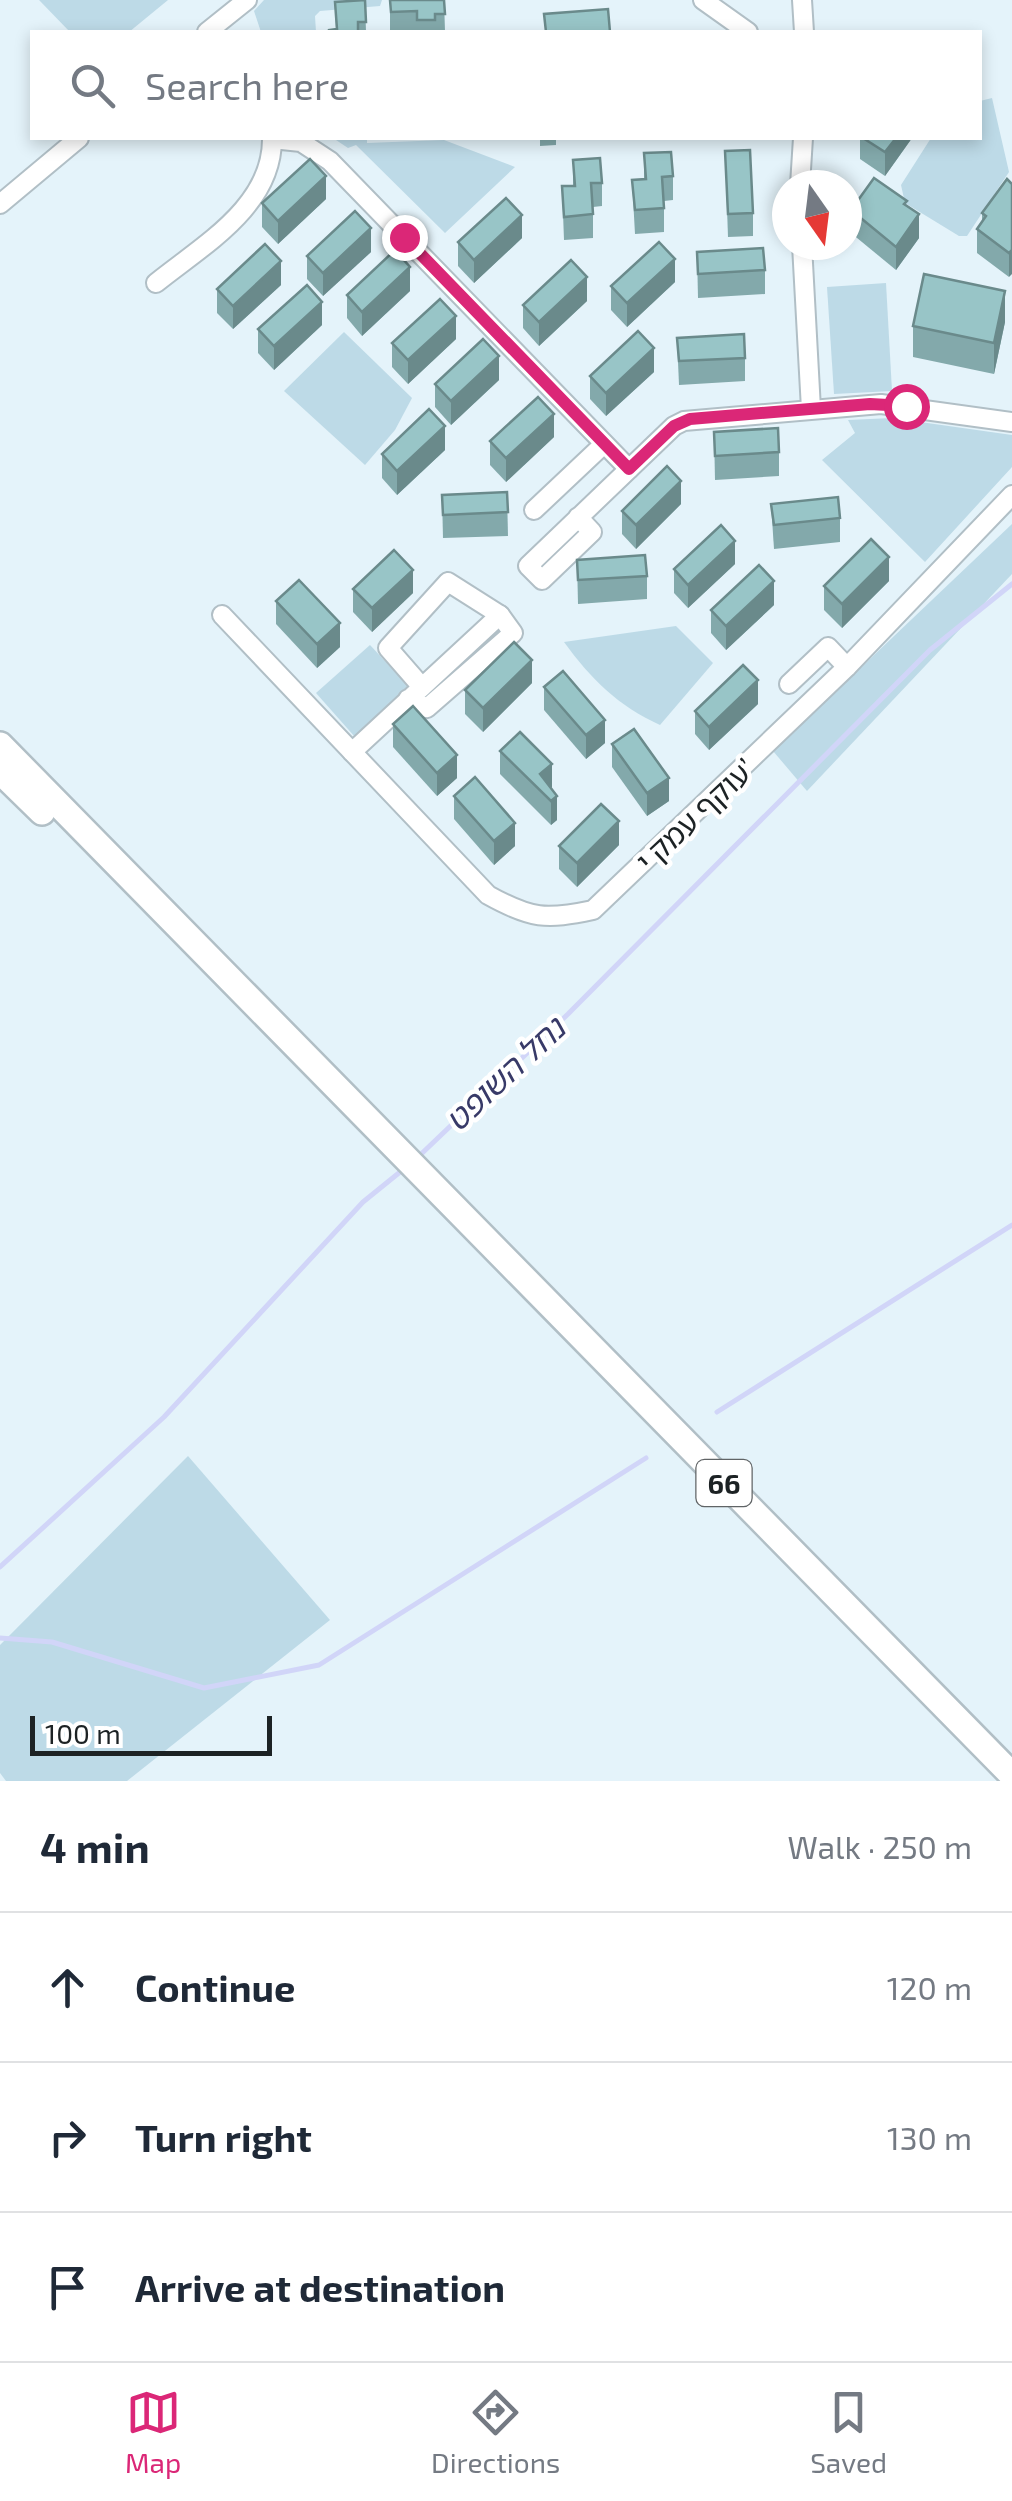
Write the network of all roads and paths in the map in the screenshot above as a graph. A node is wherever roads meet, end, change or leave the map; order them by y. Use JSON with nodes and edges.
{"nodes":[{"id":1,"x":247,"y":0,"type":"edge"},
{"id":2,"x":703,"y":0,"type":"edge"},
{"id":3,"x":802,"y":0,"type":"edge"},
{"id":4,"x":228,"y":16,"type":"junction"},
{"id":5,"x":210,"y":30,"type":"edge"},
{"id":6,"x":238,"y":30,"type":"edge"},
{"id":7,"x":745,"y":30,"type":"edge"},
{"id":8,"x":804,"y":30,"type":"edge"},
{"id":9,"x":77,"y":140,"type":"edge"},
{"id":10,"x":272,"y":140,"type":"edge"},
{"id":11,"x":282,"y":140,"type":"edge"},
{"id":12,"x":803,"y":140,"type":"edge"},
{"id":13,"x":801,"y":170,"type":"edge"},
{"id":14,"x":0,"y":204,"type":"edge"},
{"id":15,"x":803,"y":260,"type":"edge"},
{"id":16,"x":156,"y":283,"type":"dead end"},
{"id":17,"x":811,"y":409,"type":"junction"},
{"id":18,"x":1012,"y":422,"type":"edge"},
{"id":19,"x":604,"y":444,"type":"junction"},
{"id":20,"x":629,"y":469,"type":"junction"},
{"id":21,"x":1012,"y":494,"type":"edge"},
{"id":22,"x":534,"y":510,"type":"dead end"},
{"id":23,"x":578,"y":517,"type":"dead end"},
{"id":24,"x":222,"y":615,"type":"dead end"},
{"id":25,"x":847,"y":667,"type":"junction"},
{"id":26,"x":789,"y":684,"type":"dead end"},
{"id":27,"x":415,"y":693,"type":"junction"},
{"id":28,"x":0,"y":746,"type":"edge"},
{"id":29,"x":352,"y":752,"type":"junction"},
{"id":30,"x":0,"y":771,"type":"edge"},
{"id":31,"x":381,"y":1147,"type":"junction"},
{"id":32,"x":430,"y":1196,"type":"junction"},
{"id":33,"x":1012,"y":1776,"type":"edge"},
{"id":34,"x":996,"y":1781,"type":"edge"}],
"edges":[{"from":1,"to":4,"type":"street"},
{"from":2,"to":7,"type":"street"},
{"from":3,"to":8,"type":"street"},
{"from":4,"to":5,"type":"street"},
{"from":4,"to":6,"type":"street"},
{"from":9,"to":14,"type":"street"},
{"from":10,"to":16,"type":"street"},
{"from":11,"to":19,"type":"street"},
{"from":12,"to":13,"type":"street"},
{"from":15,"to":17,"type":"street"},
{"from":17,"to":18,"type":"street"},
{"from":17,"to":20,"type":"street"},
{"from":19,"to":20,"type":"street"},
{"from":19,"to":22,"type":"street"},
{"from":20,"to":23,"type":"street"},
{"from":21,"to":25,"type":"street","name":"עוקף עמק י’"},
{"from":24,"to":29,"type":"street","name":"עוקף עמק י’"},
{"from":25,"to":26,"type":"street"},
{"from":25,"to":29,"type":"street","name":"עוקף עמק י’"},
{"from":27,"to":27,"type":"street"},
{"from":27,"to":29,"type":"street"},
{"from":28,"to":31,"type":"highway","number":"66"},
{"from":30,"to":31,"type":"highway","number":"66"},
{"from":31,"to":32,"type":"highway","number":"66"},
{"from":32,"to":33,"type":"highway","number":"66"},
{"from":32,"to":34,"type":"highway","number":"66"}]}
